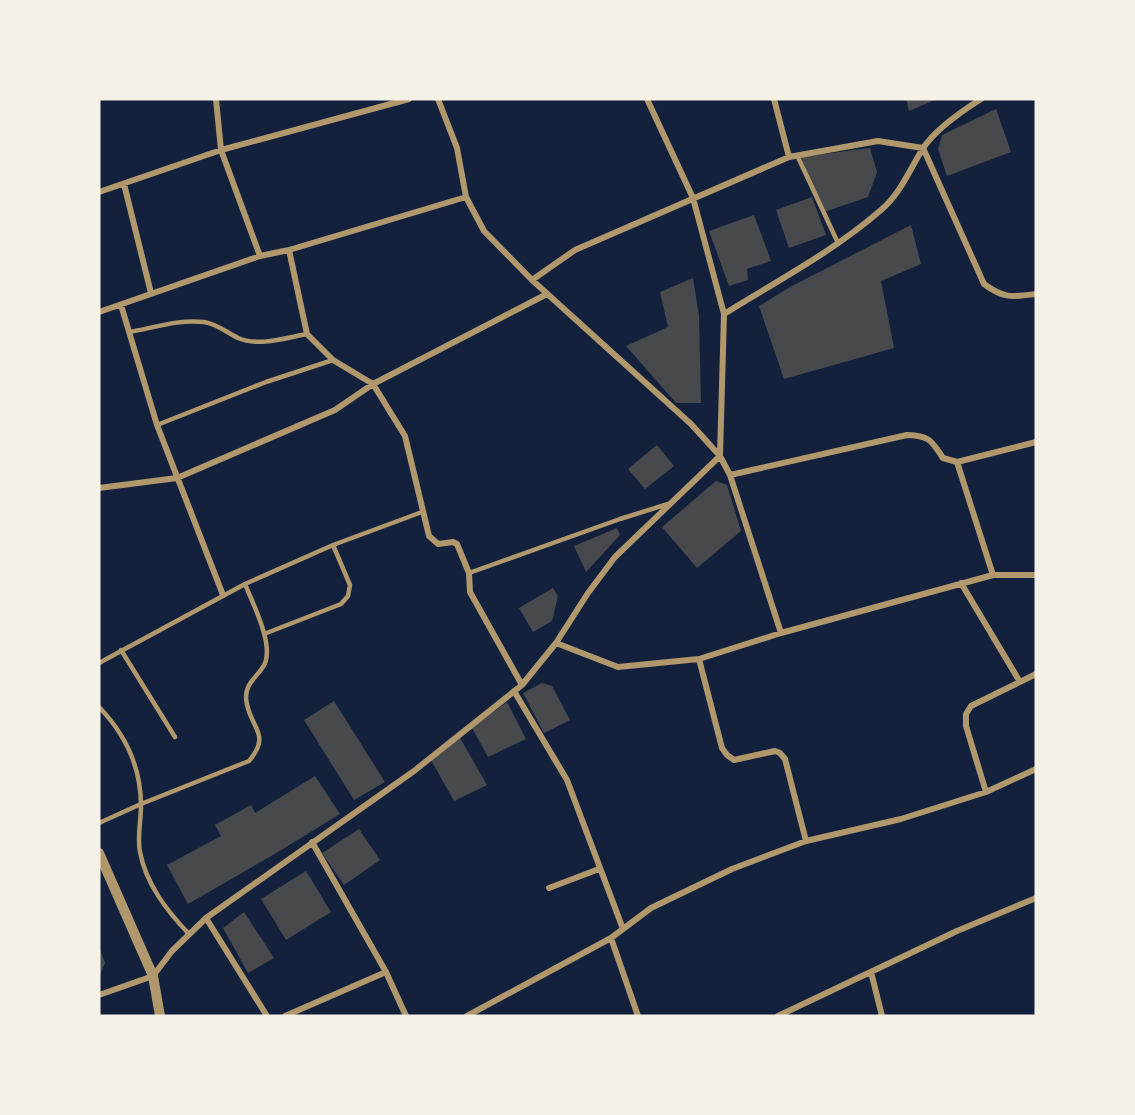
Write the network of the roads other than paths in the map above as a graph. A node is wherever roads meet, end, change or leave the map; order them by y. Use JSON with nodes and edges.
{"nodes":[{"id":1,"x":216,"y":99,"type":"edge"},
{"id":2,"x":409,"y":99,"type":"edge"},
{"id":3,"x":438,"y":99,"type":"edge"},
{"id":4,"x":647,"y":99,"type":"edge"},
{"id":5,"x":774,"y":99,"type":"edge"},
{"id":6,"x":981,"y":99,"type":"edge"},
{"id":7,"x":923,"y":148,"type":"junction"},
{"id":8,"x":221,"y":150,"type":"junction"},
{"id":9,"x":797,"y":155,"type":"junction"},
{"id":10,"x":789,"y":157,"type":"junction"},
{"id":11,"x":124,"y":184,"type":"junction"},
{"id":12,"x":99,"y":192,"type":"edge"},
{"id":13,"x":466,"y":197,"type":"junction"},
{"id":14,"x":693,"y":198,"type":"junction"},
{"id":15,"x":838,"y":243,"type":"junction"},
{"id":16,"x":289,"y":250,"type":"junction"},
{"id":17,"x":260,"y":256,"type":"junction"},
{"id":18,"x":532,"y":280,"type":"junction"},
{"id":19,"x":151,"y":293,"type":"junction"},
{"id":20,"x":547,"y":294,"type":"junction"},
{"id":21,"x":1036,"y":294,"type":"edge"},
{"id":22,"x":121,"y":305,"type":"junction"},
{"id":23,"x":99,"y":312,"type":"edge"},
{"id":24,"x":724,"y":314,"type":"junction"},
{"id":25,"x":129,"y":332,"type":"junction"},
{"id":26,"x":307,"y":334,"type":"junction"},
{"id":27,"x":333,"y":360,"type":"junction"},
{"id":28,"x":373,"y":384,"type":"junction"},
{"id":29,"x":157,"y":425,"type":"junction"},
{"id":30,"x":1036,"y":442,"type":"edge"},
{"id":31,"x":720,"y":456,"type":"junction"},
{"id":32,"x":957,"y":462,"type":"junction"},
{"id":33,"x":730,"y":475,"type":"junction"},
{"id":34,"x":177,"y":478,"type":"junction"},
{"id":35,"x":99,"y":488,"type":"edge"},
{"id":36,"x":668,"y":504,"type":"junction"},
{"id":37,"x":422,"y":512,"type":"junction"},
{"id":38,"x":333,"y":544,"type":"junction"},
{"id":39,"x":469,"y":573,"type":"junction"},
{"id":40,"x":993,"y":575,"type":"junction"},
{"id":41,"x":1036,"y":575,"type":"edge"},
{"id":42,"x":245,"y":584,"type":"junction"},
{"id":43,"x":962,"y":584,"type":"junction"},
{"id":44,"x":223,"y":595,"type":"junction"},
{"id":45,"x":782,"y":633,"type":"junction"},
{"id":46,"x":264,"y":634,"type":"junction"},
{"id":47,"x":556,"y":643,"type":"junction"},
{"id":48,"x":121,"y":650,"type":"junction"},
{"id":49,"x":699,"y":659,"type":"junction"},
{"id":50,"x":99,"y":663,"type":"edge"},
{"id":51,"x":1035,"y":674,"type":"edge"},
{"id":52,"x":1020,"y":682,"type":"junction"},
{"id":53,"x":1036,"y":682,"type":"edge"},
{"id":54,"x":522,"y":685,"type":"junction"},
{"id":55,"x":514,"y":691,"type":"junction"},
{"id":56,"x":99,"y":707,"type":"edge"},
{"id":57,"x":175,"y":737,"type":"dead end"},
{"id":58,"x":1036,"y":769,"type":"edge"},
{"id":59,"x":986,"y":792,"type":"junction"},
{"id":60,"x":141,"y":804,"type":"junction"},
{"id":61,"x":99,"y":823,"type":"edge"},
{"id":62,"x":806,"y":841,"type":"junction"},
{"id":63,"x":312,"y":842,"type":"junction"},
{"id":64,"x":99,"y":855,"type":"edge"},
{"id":65,"x":599,"y":869,"type":"junction"},
{"id":66,"x":549,"y":888,"type":"dead end"},
{"id":67,"x":1036,"y":898,"type":"edge"},
{"id":68,"x":206,"y":918,"type":"junction"},
{"id":69,"x":623,"y":929,"type":"junction"},
{"id":70,"x":189,"y":934,"type":"junction"},
{"id":71,"x":611,"y":938,"type":"junction"},
{"id":72,"x":386,"y":972,"type":"junction"},
{"id":73,"x":871,"y":972,"type":"junction"},
{"id":74,"x":153,"y":976,"type":"junction"},
{"id":75,"x":99,"y":995,"type":"edge"},
{"id":76,"x":160,"y":1016,"type":"edge"},
{"id":77,"x":267,"y":1016,"type":"edge"},
{"id":78,"x":285,"y":1016,"type":"edge"},
{"id":79,"x":406,"y":1016,"type":"edge"},
{"id":80,"x":467,"y":1016,"type":"edge"},
{"id":81,"x":638,"y":1016,"type":"edge"},
{"id":82,"x":778,"y":1016,"type":"edge"},
{"id":83,"x":882,"y":1016,"type":"edge"}],
"edges":[{"from":1,"to":8,"type":"street"},
{"from":2,"to":8,"type":"street"},
{"from":3,"to":13,"type":"street"},
{"from":4,"to":14,"type":"street"},
{"from":5,"to":10,"type":"street"},
{"from":6,"to":7,"type":"street"},
{"from":7,"to":9,"type":"street"},
{"from":7,"to":15,"type":"street"},
{"from":7,"to":21,"type":"street"},
{"from":8,"to":11,"type":"street"},
{"from":8,"to":17,"type":"street"},
{"from":9,"to":10,"type":"street"},
{"from":9,"to":15,"type":"lane"},
{"from":10,"to":14,"type":"street"},
{"from":11,"to":12,"type":"street"},
{"from":11,"to":19,"type":"street"},
{"from":13,"to":16,"type":"street"},
{"from":13,"to":18,"type":"street"},
{"from":14,"to":18,"type":"street"},
{"from":14,"to":24,"type":"street"},
{"from":15,"to":24,"type":"street"},
{"from":16,"to":17,"type":"street"},
{"from":16,"to":26,"type":"street"},
{"from":17,"to":19,"type":"street"},
{"from":18,"to":20,"type":"street"},
{"from":19,"to":22,"type":"street"},
{"from":20,"to":28,"type":"street"},
{"from":20,"to":31,"type":"street"},
{"from":22,"to":23,"type":"street"},
{"from":22,"to":25,"type":"street"},
{"from":24,"to":31,"type":"street"},
{"from":25,"to":26,"type":"lane"},
{"from":25,"to":29,"type":"street"},
{"from":26,"to":27,"type":"street"},
{"from":27,"to":28,"type":"street"},
{"from":27,"to":29,"type":"lane"},
{"from":28,"to":34,"type":"street"},
{"from":28,"to":37,"type":"street"},
{"from":29,"to":34,"type":"street"},
{"from":30,"to":32,"type":"street"},
{"from":31,"to":33,"type":"street"},
{"from":31,"to":36,"type":"street"},
{"from":32,"to":33,"type":"street"},
{"from":32,"to":40,"type":"street"},
{"from":33,"to":45,"type":"street"},
{"from":34,"to":35,"type":"street"},
{"from":34,"to":44,"type":"street"},
{"from":36,"to":39,"type":"lane"},
{"from":36,"to":47,"type":"street"},
{"from":37,"to":38,"type":"lane"},
{"from":37,"to":39,"type":"street"},
{"from":38,"to":42,"type":"lane"},
{"from":38,"to":46,"type":"lane"},
{"from":39,"to":54,"type":"street"},
{"from":40,"to":41,"type":"street"},
{"from":40,"to":43,"type":"street"},
{"from":42,"to":44,"type":"lane"},
{"from":42,"to":46,"type":"lane"},
{"from":43,"to":45,"type":"street"},
{"from":43,"to":52,"type":"street"},
{"from":44,"to":48,"type":"lane"},
{"from":45,"to":49,"type":"street"},
{"from":46,"to":60,"type":"lane"},
{"from":47,"to":49,"type":"street"},
{"from":47,"to":54,"type":"street"},
{"from":48,"to":50,"type":"lane"},
{"from":48,"to":57,"type":"lane"},
{"from":49,"to":62,"type":"street"},
{"from":51,"to":52,"type":"street"},
{"from":51,"to":53,"type":"street"},
{"from":52,"to":59,"type":"street"},
{"from":54,"to":55,"type":"street"},
{"from":55,"to":63,"type":"street"},
{"from":55,"to":65,"type":"street"},
{"from":56,"to":60,"type":"lane"},
{"from":58,"to":59,"type":"street"},
{"from":59,"to":62,"type":"street"},
{"from":60,"to":61,"type":"lane"},
{"from":60,"to":70,"type":"lane"},
{"from":62,"to":69,"type":"street"},
{"from":63,"to":68,"type":"street"},
{"from":63,"to":72,"type":"street"},
{"from":64,"to":74,"type":"street"},
{"from":65,"to":66,"type":"street"},
{"from":65,"to":69,"type":"street"},
{"from":67,"to":73,"type":"street"},
{"from":68,"to":70,"type":"street"},
{"from":68,"to":77,"type":"street"},
{"from":69,"to":71,"type":"street"},
{"from":70,"to":74,"type":"street"},
{"from":71,"to":80,"type":"street"},
{"from":71,"to":81,"type":"street"},
{"from":72,"to":78,"type":"street"},
{"from":72,"to":79,"type":"street"},
{"from":73,"to":82,"type":"street"},
{"from":73,"to":83,"type":"street"},
{"from":74,"to":75,"type":"street"},
{"from":74,"to":76,"type":"street"}]}
